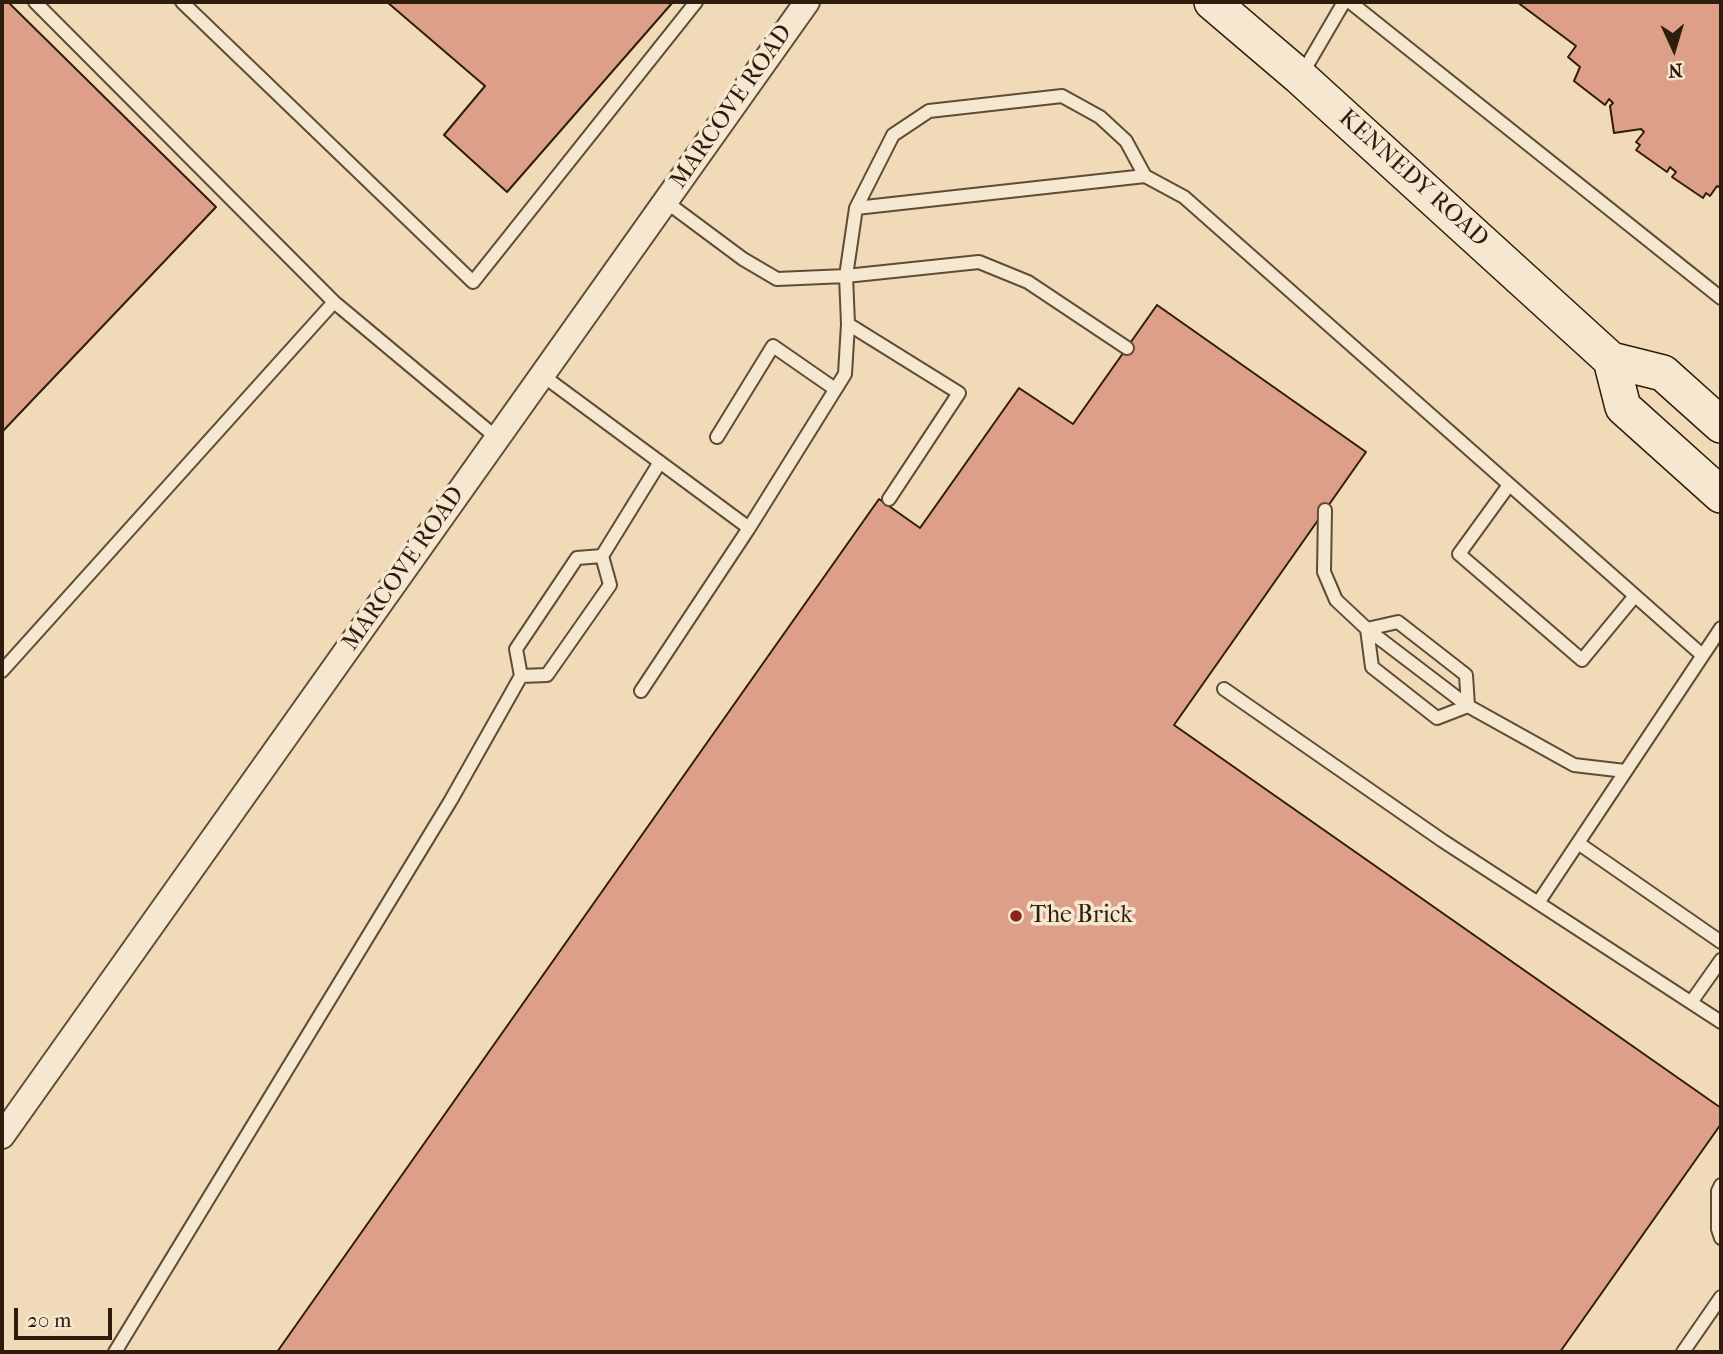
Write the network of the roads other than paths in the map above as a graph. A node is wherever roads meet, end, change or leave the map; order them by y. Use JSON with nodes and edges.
{"nodes":[{"id":1,"x":35,"y":2,"type":"edge"},
{"id":2,"x":182,"y":2,"type":"edge"},
{"id":3,"x":696,"y":2,"type":"edge"},
{"id":4,"x":807,"y":2,"type":"edge"},
{"id":5,"x":1212,"y":2,"type":"edge"},
{"id":6,"x":1344,"y":2,"type":"edge"},
{"id":7,"x":1350,"y":2,"type":"edge"},
{"id":8,"x":1300,"y":77,"type":"junction"},
{"id":9,"x":1145,"y":176,"type":"junction"},
{"id":10,"x":665,"y":201,"type":"junction"},
{"id":11,"x":856,"y":208,"type":"junction"},
{"id":12,"x":845,"y":276,"type":"junction"},
{"id":13,"x":1721,"y":298,"type":"edge"},
{"id":14,"x":334,"y":302,"type":"junction"},
{"id":15,"x":848,"y":324,"type":"junction"},
{"id":16,"x":1127,"y":348,"type":"dead end"},
{"id":17,"x":1611,"y":360,"type":"junction"},
{"id":18,"x":542,"y":375,"type":"junction"},
{"id":19,"x":835,"y":389,"type":"junction"},
{"id":20,"x":1721,"y":425,"type":"edge"},
{"id":21,"x":717,"y":437,"type":"dead end"},
{"id":22,"x":497,"y":438,"type":"junction"},
{"id":23,"x":660,"y":462,"type":"junction"},
{"id":24,"x":1509,"y":485,"type":"junction"},
{"id":25,"x":1721,"y":495,"type":"edge"},
{"id":26,"x":889,"y":499,"type":"dead end"},
{"id":27,"x":1325,"y":510,"type":"dead end"},
{"id":28,"x":749,"y":528,"type":"junction"},
{"id":29,"x":602,"y":556,"type":"junction"},
{"id":30,"x":1634,"y":597,"type":"junction"},
{"id":31,"x":1721,"y":628,"type":"edge"},
{"id":32,"x":1367,"y":629,"type":"junction"},
{"id":33,"x":1701,"y":654,"type":"junction"},
{"id":34,"x":2,"y":671,"type":"edge"},
{"id":35,"x":521,"y":676,"type":"junction"},
{"id":36,"x":1224,"y":689,"type":"dead end"},
{"id":37,"x":641,"y":691,"type":"dead end"},
{"id":38,"x":1468,"y":706,"type":"junction"},
{"id":39,"x":1625,"y":771,"type":"junction"},
{"id":40,"x":1578,"y":843,"type":"junction"},
{"id":41,"x":1538,"y":903,"type":"junction"},
{"id":42,"x":1721,"y":942,"type":"edge"},
{"id":43,"x":1721,"y":960,"type":"edge"},
{"id":44,"x":1692,"y":1001,"type":"junction"},
{"id":45,"x":1721,"y":1022,"type":"edge"},
{"id":46,"x":2,"y":1136,"type":"edge"},
{"id":47,"x":1721,"y":1185,"type":"edge"},
{"id":48,"x":1721,"y":1238,"type":"edge"},
{"id":49,"x":1721,"y":1297,"type":"edge"},
{"id":50,"x":115,"y":1352,"type":"edge"},
{"id":51,"x":1683,"y":1352,"type":"edge"}],
"edges":[{"from":1,"to":14,"type":"lane"},
{"from":2,"to":3,"type":"lane"},
{"from":4,"to":10,"type":"street","name":"MARCOVE ROAD"},
{"from":5,"to":8,"type":"main road","name":"KENNEDY ROAD"},
{"from":6,"to":8,"type":"lane"},
{"from":7,"to":13,"type":"lane"},
{"from":8,"to":17,"type":"main road","name":"KENNEDY ROAD"},
{"from":9,"to":11,"type":"lane"},
{"from":9,"to":11,"type":"lane"},
{"from":9,"to":24,"type":"lane"},
{"from":10,"to":12,"type":"lane"},
{"from":10,"to":18,"type":"street","name":"MARCOVE ROAD"},
{"from":11,"to":12,"type":"lane"},
{"from":12,"to":15,"type":"lane"},
{"from":12,"to":16,"type":"lane"},
{"from":14,"to":22,"type":"lane"},
{"from":14,"to":34,"type":"lane"},
{"from":15,"to":19,"type":"lane"},
{"from":15,"to":26,"type":"lane"},
{"from":17,"to":20,"type":"main road","name":"KENNEDY ROAD"},
{"from":17,"to":25,"type":"main road"},
{"from":18,"to":22,"type":"street","name":"MARCOVE ROAD"},
{"from":18,"to":23,"type":"lane"},
{"from":19,"to":21,"type":"lane"},
{"from":19,"to":28,"type":"lane"},
{"from":22,"to":46,"type":"street","name":"MARCOVE ROAD"},
{"from":23,"to":28,"type":"lane"},
{"from":23,"to":29,"type":"lane"},
{"from":24,"to":30,"type":"lane"},
{"from":24,"to":30,"type":"lane"},
{"from":27,"to":32,"type":"lane"},
{"from":28,"to":37,"type":"lane"},
{"from":29,"to":35,"type":"lane"},
{"from":29,"to":35,"type":"lane"},
{"from":30,"to":33,"type":"lane"},
{"from":31,"to":33,"type":"lane"},
{"from":32,"to":38,"type":"lane"},
{"from":32,"to":38,"type":"lane"},
{"from":32,"to":38,"type":"lane"},
{"from":33,"to":39,"type":"lane"},
{"from":35,"to":50,"type":"lane"},
{"from":36,"to":41,"type":"lane"},
{"from":38,"to":39,"type":"lane"},
{"from":39,"to":40,"type":"lane"},
{"from":40,"to":41,"type":"lane"},
{"from":40,"to":42,"type":"lane"},
{"from":41,"to":44,"type":"lane"},
{"from":43,"to":44,"type":"lane"},
{"from":44,"to":45,"type":"lane"},
{"from":47,"to":48,"type":"lane"},
{"from":49,"to":51,"type":"lane"}]}
